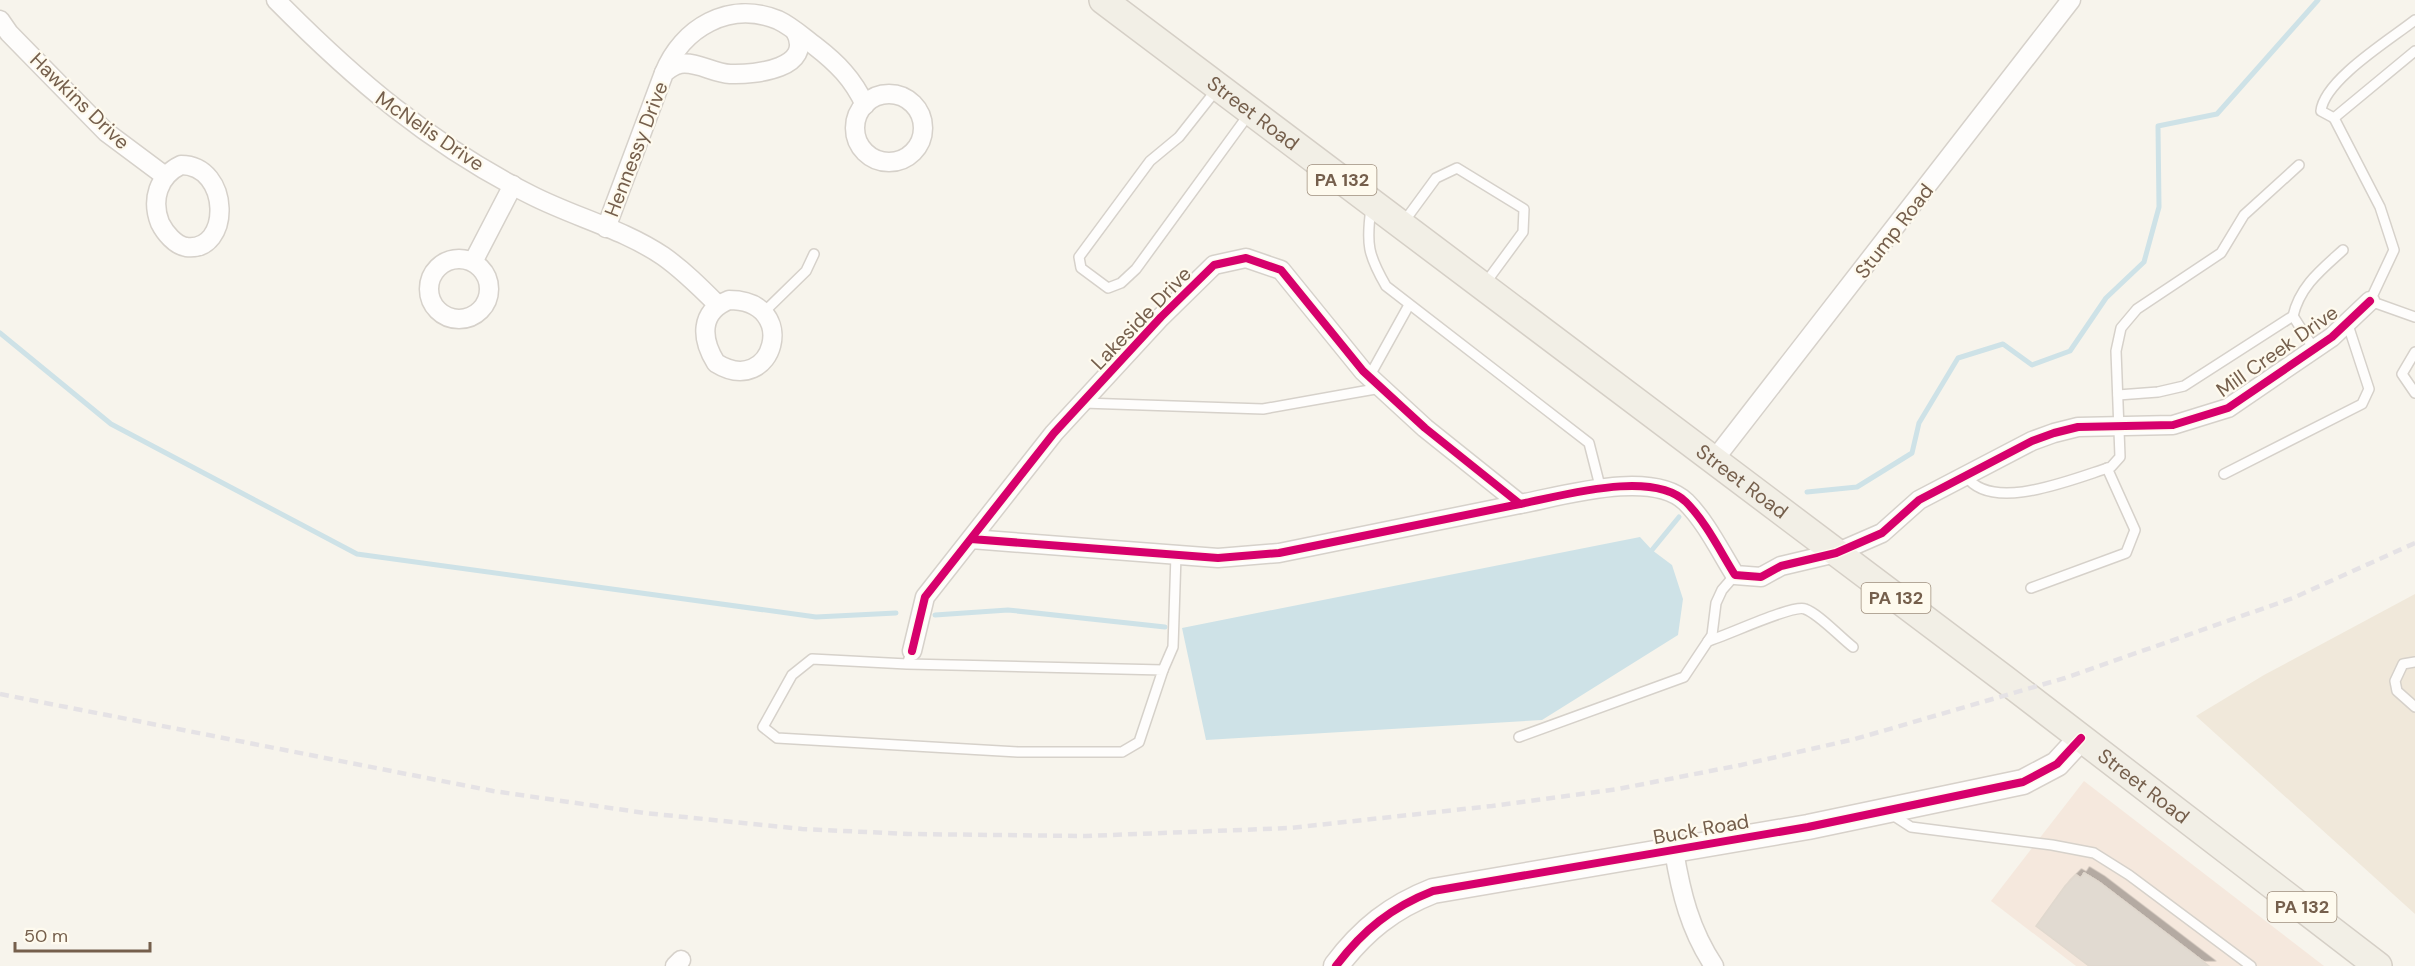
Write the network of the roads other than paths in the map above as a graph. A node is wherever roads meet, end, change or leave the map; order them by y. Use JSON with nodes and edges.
{"nodes":[{"id":1,"x":276,"y":0,"type":"edge"},
{"id":2,"x":1103,"y":0,"type":"edge"},
{"id":3,"x":2068,"y":1,"type":"edge"},
{"id":4,"x":0,"y":20,"type":"edge"},
{"id":5,"x":2415,"y":20,"type":"edge"},
{"id":6,"x":795,"y":31,"type":"junction"},
{"id":7,"x":2415,"y":51,"type":"edge"},
{"id":8,"x":664,"y":73,"type":"junction"},
{"id":9,"x":1218,"y":87,"type":"junction"},
{"id":10,"x":865,"y":105,"type":"dead end"},
{"id":11,"x":1251,"y":111,"type":"junction"},
{"id":12,"x":2334,"y":118,"type":"junction"},
{"id":13,"x":2299,"y":165,"type":"dead end"},
{"id":14,"x":165,"y":176,"type":"junction"},
{"id":15,"x":513,"y":185,"type":"junction"},
{"id":16,"x":1372,"y":203,"type":"junction"},
{"id":17,"x":1402,"y":225,"type":"junction"},
{"id":18,"x":606,"y":228,"type":"junction"},
{"id":19,"x":2343,"y":250,"type":"dead end"},
{"id":20,"x":814,"y":254,"type":"dead end"},
{"id":21,"x":473,"y":262,"type":"dead end"},
{"id":22,"x":1483,"y":286,"type":"junction"},
{"id":23,"x":2370,"y":301,"type":"junction"},
{"id":24,"x":717,"y":304,"type":"junction"},
{"id":25,"x":1409,"y":305,"type":"junction"},
{"id":26,"x":764,"y":312,"type":"junction"},
{"id":27,"x":2292,"y":316,"type":"junction"},
{"id":28,"x":2415,"y":317,"type":"edge"},
{"id":29,"x":2347,"y":322,"type":"junction"},
{"id":30,"x":2314,"y":349,"type":"junction"},
{"id":31,"x":2415,"y":352,"type":"edge"},
{"id":32,"x":1375,"y":382,"type":"junction"},
{"id":33,"x":2415,"y":393,"type":"edge"},
{"id":34,"x":2118,"y":394,"type":"junction"},
{"id":35,"x":1083,"y":403,"type":"junction"},
{"id":36,"x":2120,"y":427,"type":"junction"},
{"id":37,"x":1714,"y":460,"type":"junction"},
{"id":38,"x":2107,"y":468,"type":"junction"},
{"id":39,"x":2224,"y":474,"type":"dead end"},
{"id":40,"x":1966,"y":476,"type":"junction"},
{"id":41,"x":1601,"y":490,"type":"junction"},
{"id":42,"x":1520,"y":504,"type":"junction"},
{"id":43,"x":971,"y":539,"type":"junction"},
{"id":44,"x":1836,"y":553,"type":"junction"},
{"id":45,"x":1176,"y":555,"type":"junction"},
{"id":46,"x":1735,"y":575,"type":"junction"},
{"id":47,"x":2031,"y":588,"type":"dead end"},
{"id":48,"x":1708,"y":641,"type":"junction"},
{"id":49,"x":1853,"y":647,"type":"dead end"},
{"id":50,"x":910,"y":657,"type":"junction"},
{"id":51,"x":2415,"y":662,"type":"edge"},
{"id":52,"x":1163,"y":670,"type":"junction"},
{"id":53,"x":2415,"y":707,"type":"edge"},
{"id":54,"x":1520,"y":737,"type":"dead end"},
{"id":55,"x":2081,"y":738,"type":"junction"},
{"id":56,"x":1887,"y":811,"type":"junction"},
{"id":57,"x":1674,"y":851,"type":"junction"},
{"id":58,"x":1336,"y":966,"type":"edge"},
{"id":59,"x":1714,"y":966,"type":"edge"},
{"id":60,"x":2251,"y":966,"type":"edge"},
{"id":61,"x":2378,"y":966,"type":"edge"}],
"edges":[{"from":1,"to":15,"type":"street","name":"McNelis Drive"},
{"from":2,"to":9,"type":"main road","name":"Street Road","number":"PA 132"},
{"from":3,"to":37,"type":"street","name":"Stump Road"},
{"from":4,"to":14,"type":"street","name":"Hawkins Drive"},
{"from":5,"to":12,"type":"lane"},
{"from":6,"to":8,"type":"street"},
{"from":6,"to":8,"type":"street","name":"Hennessy Drive"},
{"from":6,"to":10,"type":"street"},
{"from":7,"to":12,"type":"lane"},
{"from":8,"to":18,"type":"street","name":"Hennessy Drive"},
{"from":9,"to":11,"type":"main road","name":"Street Road","number":"PA 132"},
{"from":9,"to":11,"type":"lane"},
{"from":11,"to":16,"type":"main road","name":"Street Road","number":"PA 132"},
{"from":12,"to":23,"type":"lane"},
{"from":13,"to":34,"type":"lane"},
{"from":14,"to":14,"type":"street"},
{"from":15,"to":18,"type":"street","name":"McNelis Drive"},
{"from":15,"to":21,"type":"street"},
{"from":16,"to":17,"type":"main road","name":"Street Road","number":"PA 132"},
{"from":16,"to":25,"type":"lane"},
{"from":17,"to":22,"type":"main road","name":"Street Road","number":"PA 132"},
{"from":17,"to":22,"type":"lane"},
{"from":18,"to":24,"type":"street","name":"McNelis Drive"},
{"from":19,"to":27,"type":"lane"},
{"from":20,"to":26,"type":"lane"},
{"from":22,"to":37,"type":"main road","name":"Street Road","number":"PA 132"},
{"from":23,"to":28,"type":"lane"},
{"from":23,"to":29,"type":"street","name":"Mill Creek Drive"},
{"from":24,"to":26,"type":"street"},
{"from":24,"to":26,"type":"street"},
{"from":25,"to":32,"type":"lane"},
{"from":25,"to":41,"type":"lane"},
{"from":27,"to":30,"type":"lane"},
{"from":27,"to":34,"type":"lane"},
{"from":29,"to":30,"type":"street","name":"Mill Creek Drive"},
{"from":29,"to":39,"type":"lane"},
{"from":30,"to":36,"type":"street","name":"Mill Creek Drive"},
{"from":31,"to":33,"type":"lane"},
{"from":32,"to":35,"type":"lane"},
{"from":32,"to":35,"type":"street","name":"Lakeside Drive"},
{"from":32,"to":42,"type":"street","name":"Lakeside Drive"},
{"from":34,"to":36,"type":"lane"},
{"from":35,"to":43,"type":"street","name":"Lakeside Drive"},
{"from":36,"to":38,"type":"lane"},
{"from":36,"to":40,"type":"street","name":"Mill Creek Drive"},
{"from":37,"to":44,"type":"main road","name":"Street Road","number":"PA 132"},
{"from":38,"to":40,"type":"lane"},
{"from":38,"to":47,"type":"lane"},
{"from":40,"to":44,"type":"street","name":"Mill Creek Drive"},
{"from":41,"to":42,"type":"street"},
{"from":41,"to":46,"type":"street"},
{"from":42,"to":45,"type":"street"},
{"from":43,"to":45,"type":"street"},
{"from":43,"to":50,"type":"street","name":"Lakeside Drive"},
{"from":44,"to":46,"type":"street"},
{"from":44,"to":55,"type":"main road","name":"Street Road","number":"PA 132"},
{"from":45,"to":52,"type":"lane"},
{"from":46,"to":48,"type":"lane"},
{"from":48,"to":49,"type":"lane"},
{"from":48,"to":54,"type":"lane"},
{"from":50,"to":52,"type":"lane"},
{"from":50,"to":52,"type":"lane"},
{"from":51,"to":53,"type":"lane"},
{"from":55,"to":56,"type":"street","name":"Buck Road"},
{"from":55,"to":61,"type":"main road","name":"Street Road","number":"PA 132"},
{"from":56,"to":57,"type":"street","name":"Buck Road"},
{"from":56,"to":60,"type":"lane"},
{"from":57,"to":58,"type":"street","name":"Buck Road"},
{"from":57,"to":59,"type":"street"}]}
